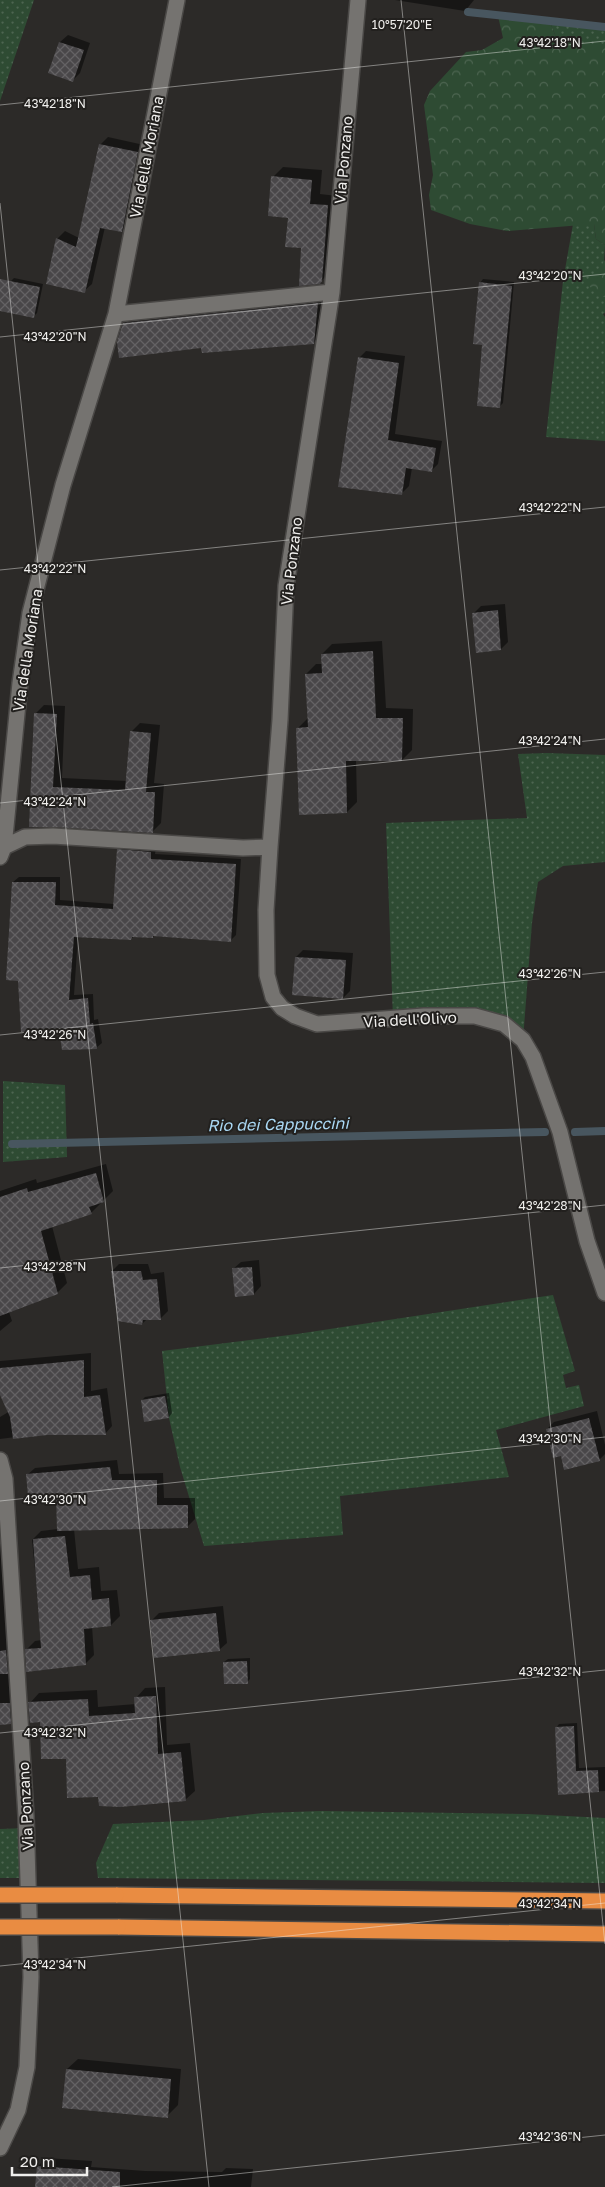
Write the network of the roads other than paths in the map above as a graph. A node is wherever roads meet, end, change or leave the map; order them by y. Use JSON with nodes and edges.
{"nodes":[{"id":1,"x":177,"y":0,"type":"edge"},
{"id":2,"x":358,"y":0,"type":"edge"},
{"id":3,"x":332,"y":292,"type":"junction"},
{"id":4,"x":116,"y":314,"type":"junction"},
{"id":5,"x":270,"y":847,"type":"junction"},
{"id":6,"x":2,"y":852,"type":"edge"},
{"id":7,"x":605,"y":1293,"type":"edge"},
{"id":8,"x":0,"y":1460,"type":"edge"},
{"id":9,"x":0,"y":1895,"type":"edge"},
{"id":10,"x":605,"y":1901,"type":"edge"},
{"id":11,"x":0,"y":1926,"type":"edge"},
{"id":12,"x":605,"y":1934,"type":"edge"},
{"id":13,"x":0,"y":2148,"type":"edge"}],
"edges":[{"from":1,"to":4,"type":"street","name":"Via della Moriana"},
{"from":2,"to":3,"type":"street","name":"Via Ponzano"},
{"from":3,"to":4,"type":"street"},
{"from":3,"to":5,"type":"street","name":"Via Ponzano"},
{"from":4,"to":6,"type":"street","name":"Via della Moriana"},
{"from":5,"to":6,"type":"street"},
{"from":5,"to":7,"type":"street","name":"Via dell'Olivo"},
{"from":8,"to":13,"type":"street","name":"Via Ponzano"},
{"from":9,"to":10,"type":"highway","bridge":true},
{"from":11,"to":12,"type":"highway","bridge":true}]}
